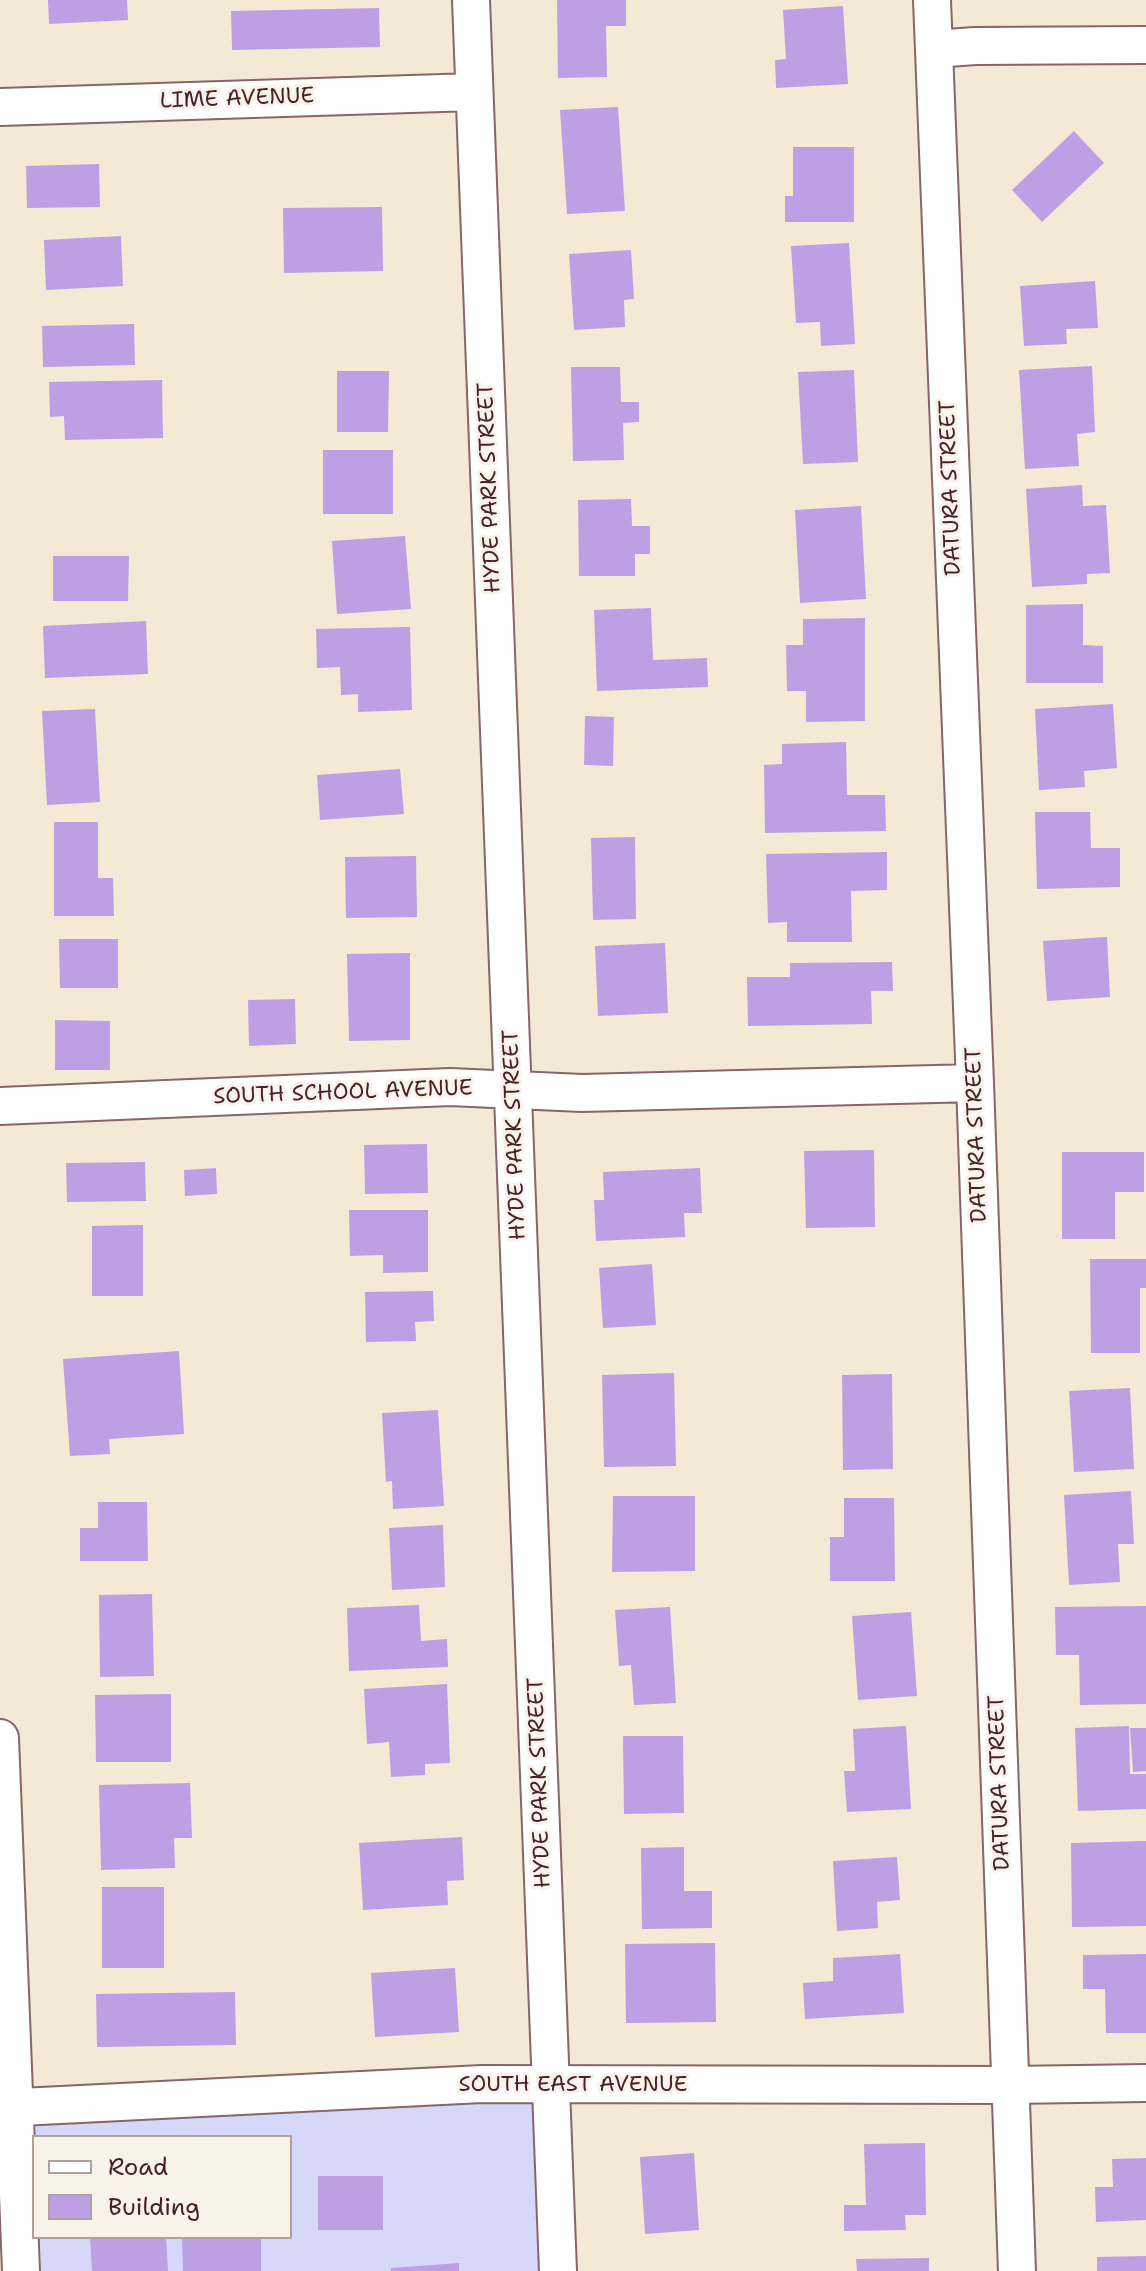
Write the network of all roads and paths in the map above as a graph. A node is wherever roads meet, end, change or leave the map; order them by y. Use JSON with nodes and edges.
{"nodes":[{"id":1,"x":471,"y":0,"type":"edge"},
{"id":2,"x":932,"y":0,"type":"edge"},
{"id":3,"x":1146,"y":45,"type":"edge"},
{"id":4,"x":934,"y":49,"type":"junction"},
{"id":5,"x":474,"y":92,"type":"junction"},
{"id":6,"x":0,"y":107,"type":"edge"},
{"id":7,"x":975,"y":1083,"type":"junction"},
{"id":8,"x":513,"y":1090,"type":"junction"},
{"id":9,"x":0,"y":1106,"type":"edge"},
{"id":10,"x":0,"y":1738,"type":"edge"},
{"id":11,"x":1146,"y":2083,"type":"edge"},
{"id":12,"x":552,"y":2085,"type":"junction"},
{"id":13,"x":1011,"y":2085,"type":"junction"},
{"id":14,"x":8,"y":2107,"type":"edge"},
{"id":15,"x":21,"y":2271,"type":"edge"},
{"id":16,"x":558,"y":2271,"type":"edge"},
{"id":17,"x":1017,"y":2271,"type":"edge"}],
"edges":[{"from":1,"to":5,"type":"street","name":"HYDE PARK STREET"},
{"from":2,"to":4,"type":"street","name":"DATURA STREET"},
{"from":3,"to":4,"type":"street"},
{"from":4,"to":7,"type":"street","name":"DATURA STREET"},
{"from":5,"to":6,"type":"street","name":"LIME AVENUE"},
{"from":5,"to":8,"type":"street","name":"HYDE PARK STREET"},
{"from":7,"to":8,"type":"street","name":"SOUTH SCHOOL AVENUE"},
{"from":7,"to":13,"type":"street","name":"DATURA STREET"},
{"from":8,"to":9,"type":"street","name":"SOUTH SCHOOL AVENUE"},
{"from":8,"to":12,"type":"street","name":"HYDE PARK STREET"},
{"from":10,"to":14,"type":"street"},
{"from":11,"to":13,"type":"street","name":"SOUTH EAST AVENUE"},
{"from":12,"to":13,"type":"street","name":"SOUTH EAST AVENUE"},
{"from":12,"to":14,"type":"street","name":"SOUTH EAST AVENUE"},
{"from":12,"to":16,"type":"street","name":"HYDE PARK STREET"},
{"from":13,"to":17,"type":"street","name":"DATURA STREET"},
{"from":14,"to":15,"type":"street"}]}
